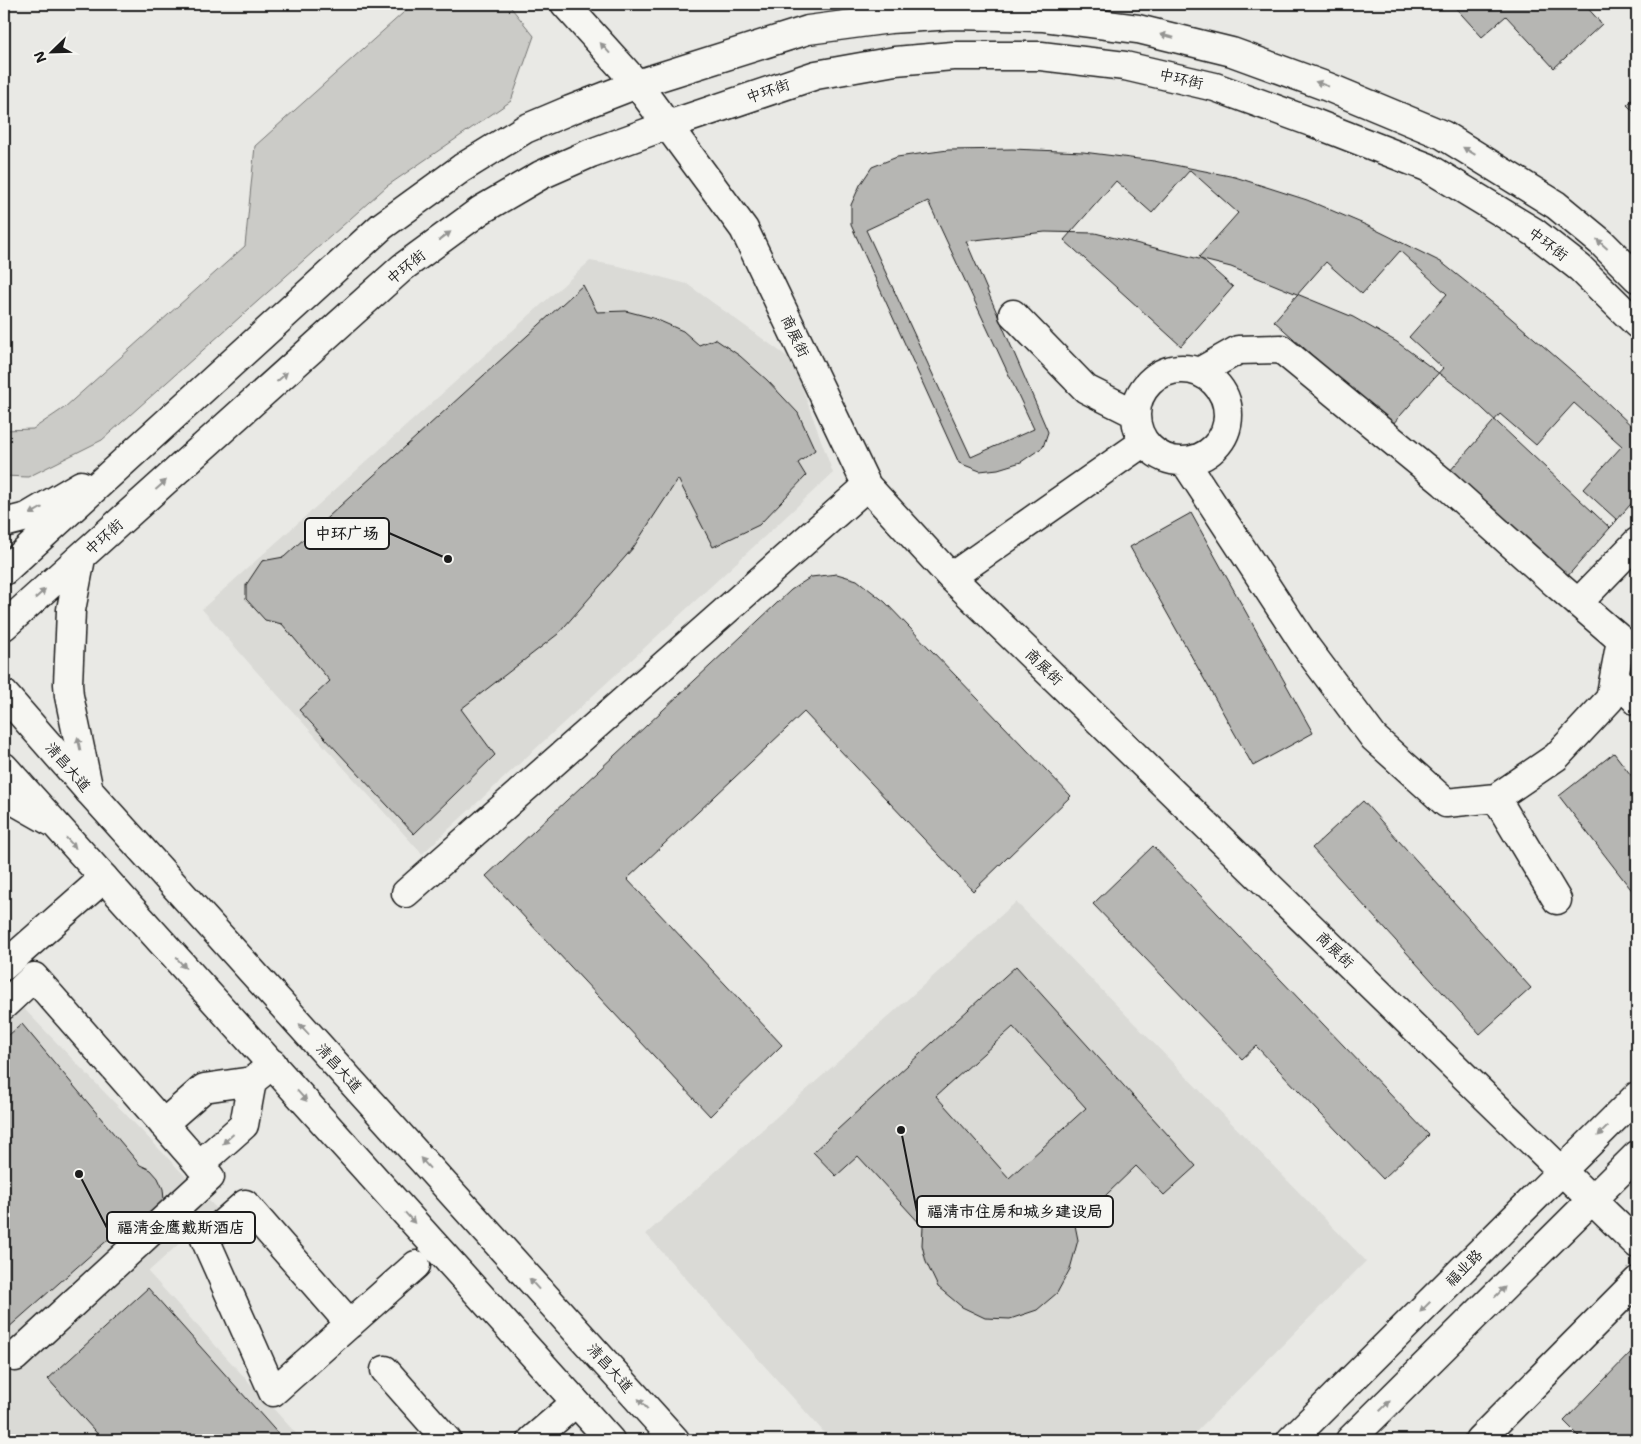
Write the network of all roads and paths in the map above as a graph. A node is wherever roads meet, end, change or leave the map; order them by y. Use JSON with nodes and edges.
{"nodes":[{"id":1,"x":565,"y":4,"type":"edge"},
{"id":2,"x":638,"y":84,"type":"junction"},
{"id":3,"x":668,"y":125,"type":"junction"},
{"id":4,"x":1637,"y":278,"type":"edge"},
{"id":5,"x":1013,"y":314,"type":"dead end"},
{"id":6,"x":1637,"y":324,"type":"edge"},
{"id":7,"x":1199,"y":372,"type":"junction"},
{"id":8,"x":1136,"y":414,"type":"junction"},
{"id":9,"x":1144,"y":442,"type":"junction"},
{"id":10,"x":124,"y":461,"type":"junction"},
{"id":11,"x":1185,"y":462,"type":"junction"},
{"id":12,"x":867,"y":486,"type":"junction"},
{"id":13,"x":4,"y":523,"type":"edge"},
{"id":14,"x":1637,"y":542,"type":"edge"},
{"id":15,"x":81,"y":558,"type":"junction"},
{"id":16,"x":4,"y":571,"type":"edge"},
{"id":17,"x":951,"y":577,"type":"junction"},
{"id":18,"x":1578,"y":603,"type":"junction"},
{"id":19,"x":4,"y":626,"type":"edge"},
{"id":20,"x":1614,"y":677,"type":"junction"},
{"id":21,"x":4,"y":694,"type":"edge"},
{"id":22,"x":1637,"y":701,"type":"edge"},
{"id":23,"x":4,"y":767,"type":"edge"},
{"id":24,"x":89,"y":791,"type":"junction"},
{"id":25,"x":4,"y":795,"type":"edge"},
{"id":26,"x":1496,"y":798,"type":"junction"},
{"id":27,"x":53,"y":822,"type":"junction"},
{"id":28,"x":104,"y":878,"type":"junction"},
{"id":29,"x":406,"y":893,"type":"dead end"},
{"id":30,"x":1557,"y":900,"type":"dead end"},
{"id":31,"x":4,"y":966,"type":"edge"},
{"id":32,"x":4,"y":1005,"type":"edge"},
{"id":33,"x":262,"y":1072,"type":"junction"},
{"id":34,"x":1637,"y":1096,"type":"edge"},
{"id":35,"x":164,"y":1124,"type":"junction"},
{"id":36,"x":1637,"y":1155,"type":"edge"},
{"id":37,"x":199,"y":1165,"type":"junction"},
{"id":38,"x":1562,"y":1171,"type":"junction"},
{"id":39,"x":1592,"y":1201,"type":"junction"},
{"id":40,"x":1637,"y":1244,"type":"edge"},
{"id":41,"x":416,"y":1266,"type":"dead end"},
{"id":42,"x":1637,"y":1281,"type":"edge"},
{"id":43,"x":350,"y":1324,"type":"junction"},
{"id":44,"x":15,"y":1357,"type":"dead end"},
{"id":45,"x":385,"y":1370,"type":"dead end"},
{"id":46,"x":575,"y":1403,"type":"junction"},
{"id":47,"x":447,"y":1440,"type":"edge"},
{"id":48,"x":532,"y":1440,"type":"edge"},
{"id":49,"x":610,"y":1440,"type":"edge"},
{"id":50,"x":675,"y":1440,"type":"edge"},
{"id":51,"x":1291,"y":1440,"type":"edge"},
{"id":52,"x":1350,"y":1440,"type":"edge"},
{"id":53,"x":1479,"y":1440,"type":"edge"}],
"edges":[{"from":2,"to":1,"type":"street","name":"商展街","one_way":true},
{"from":2,"to":3,"type":"street","name":"商展街"},
{"from":4,"to":2,"type":"street","one_way":true},
{"from":2,"to":10,"type":"street"},
{"from":3,"to":6,"type":"street","name":"中环街"},
{"from":3,"to":12,"type":"street","name":"商展街"},
{"from":15,"to":3,"type":"street","name":"中环街","one_way":true},
{"from":5,"to":8,"type":"street"},
{"from":7,"to":8,"type":"street"},
{"from":7,"to":11,"type":"street"},
{"from":7,"to":18,"type":"street"},
{"from":8,"to":9,"type":"street"},
{"from":9,"to":11,"type":"street"},
{"from":9,"to":17,"type":"street"},
{"from":10,"to":13,"type":"street","one_way":true},
{"from":10,"to":16,"type":"street"},
{"from":11,"to":26,"type":"street"},
{"from":12,"to":17,"type":"street","name":"商展街"},
{"from":12,"to":29,"type":"street"},
{"from":14,"to":18,"type":"street"},
{"from":19,"to":15,"type":"street","name":"中环街","one_way":true},
{"from":24,"to":15,"type":"street","one_way":true},
{"from":17,"to":38,"type":"street","name":"商展街"},
{"from":18,"to":20,"type":"street"},
{"from":20,"to":22,"type":"street"},
{"from":20,"to":26,"type":"street"},
{"from":21,"to":24,"type":"street","name":"清昌大道"},
{"from":23,"to":27,"type":"street"},
{"from":50,"to":24,"type":"street","name":"清昌大道","one_way":true},
{"from":25,"to":27,"type":"street"},
{"from":26,"to":30,"type":"street"},
{"from":27,"to":28,"type":"street","one_way":true},
{"from":28,"to":31,"type":"street"},
{"from":28,"to":33,"type":"street","one_way":true},
{"from":32,"to":35,"type":"street"},
{"from":33,"to":35,"type":"street"},
{"from":33,"to":37,"type":"street","one_way":true},
{"from":33,"to":46,"type":"street","one_way":true},
{"from":34,"to":38,"type":"street","name":"福业路","one_way":true},
{"from":35,"to":37,"type":"street"},
{"from":36,"to":39,"type":"street"},
{"from":37,"to":44,"type":"street"},
{"from":38,"to":39,"type":"street","name":"商展街"},
{"from":38,"to":51,"type":"street","name":"福业路","one_way":true},
{"from":39,"to":40,"type":"street","name":"商展街"},
{"from":52,"to":39,"type":"street","one_way":true},
{"from":41,"to":43,"type":"street"},
{"from":42,"to":53,"type":"street"},
{"from":43,"to":43,"type":"street"},
{"from":45,"to":47,"type":"street"},
{"from":46,"to":48,"type":"street"},
{"from":46,"to":49,"type":"street"}]}
